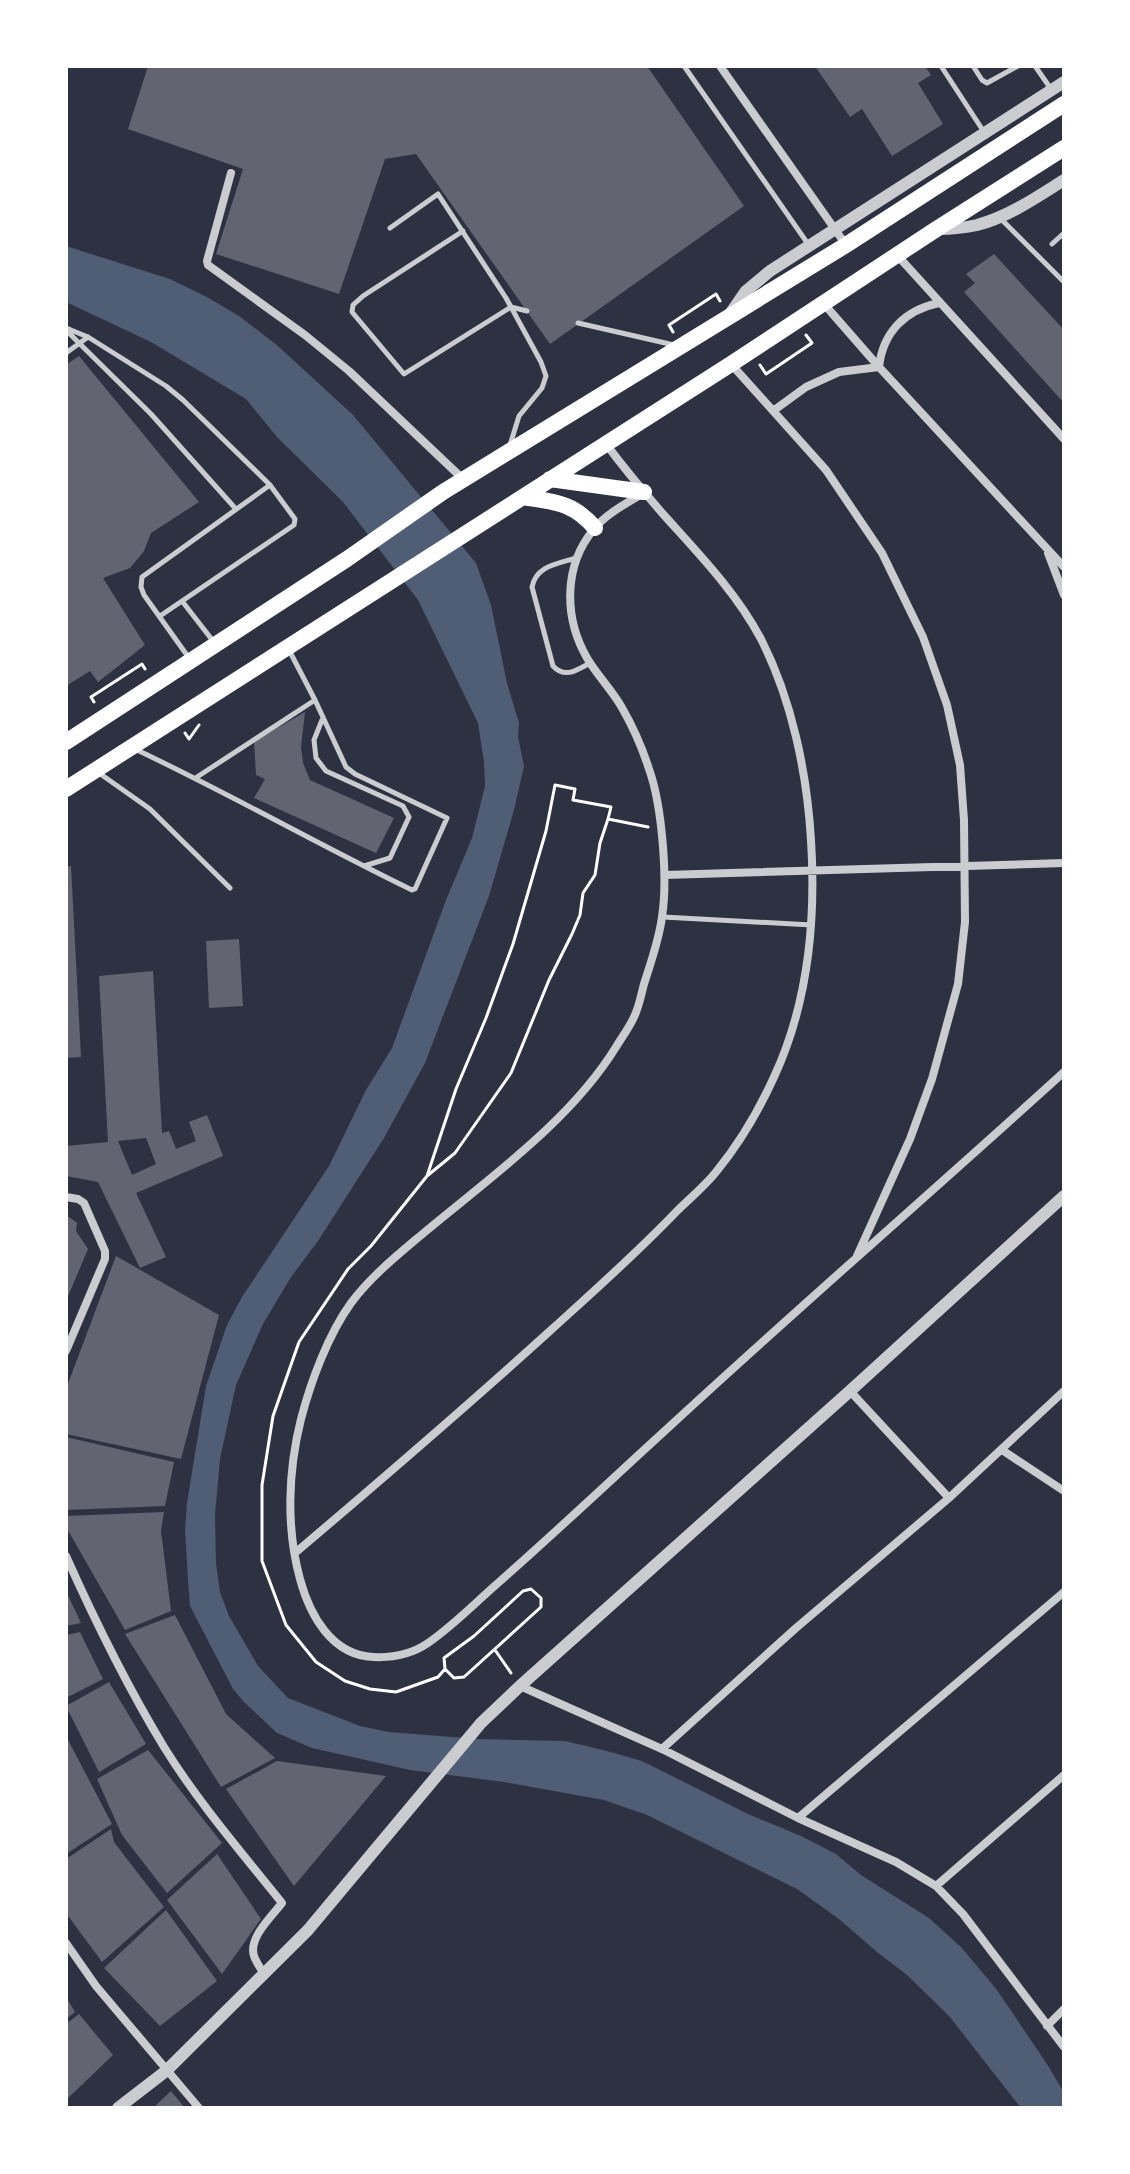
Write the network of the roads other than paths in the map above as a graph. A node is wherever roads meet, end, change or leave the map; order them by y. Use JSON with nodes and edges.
{"nodes":[{"id":1,"x":684,"y":66,"type":"edge"},
{"id":2,"x":720,"y":66,"type":"edge"},
{"id":3,"x":941,"y":66,"type":"edge"},
{"id":4,"x":973,"y":66,"type":"edge"},
{"id":5,"x":1018,"y":66,"type":"edge"},
{"id":6,"x":1035,"y":66,"type":"edge"},
{"id":7,"x":1064,"y":82,"type":"edge"},
{"id":8,"x":1052,"y":90,"type":"junction"},
{"id":9,"x":1064,"y":104,"type":"edge"},
{"id":10,"x":984,"y":132,"type":"junction"},
{"id":11,"x":1064,"y":148,"type":"edge"},
{"id":12,"x":231,"y":173,"type":"dead end"},
{"id":13,"x":1064,"y":180,"type":"edge"},
{"id":14,"x":999,"y":217,"type":"junction"},
{"id":15,"x":390,"y":228,"type":"dead end"},
{"id":16,"x":835,"y":228,"type":"junction"},
{"id":17,"x":935,"y":230,"type":"junction"},
{"id":18,"x":463,"y":231,"type":"junction"},
{"id":19,"x":1064,"y":233,"type":"edge"},
{"id":20,"x":1052,"y":244,"type":"dead end"},
{"id":21,"x":808,"y":245,"type":"junction"},
{"id":22,"x":846,"y":245,"type":"junction"},
{"id":23,"x":897,"y":255,"type":"junction"},
{"id":24,"x":1064,"y":282,"type":"edge"},
{"id":25,"x":939,"y":303,"type":"junction"},
{"id":26,"x":824,"y":304,"type":"junction"},
{"id":27,"x":511,"y":307,"type":"junction"},
{"id":28,"x":527,"y":311,"type":"dead end"},
{"id":29,"x":726,"y":312,"type":"junction"},
{"id":30,"x":578,"y":323,"type":"dead end"},
{"id":31,"x":68,"y":328,"type":"edge"},
{"id":32,"x":88,"y":337,"type":"junction"},
{"id":33,"x":80,"y":344,"type":"junction"},
{"id":34,"x":679,"y":346,"type":"junction"},
{"id":35,"x":66,"y":353,"type":"edge"},
{"id":36,"x":731,"y":364,"type":"junction"},
{"id":37,"x":879,"y":367,"type":"junction"},
{"id":38,"x":773,"y":411,"type":"junction"},
{"id":39,"x":1064,"y":439,"type":"edge"},
{"id":40,"x":606,"y":444,"type":"junction"},
{"id":41,"x":508,"y":452,"type":"junction"},
{"id":42,"x":550,"y":479,"type":"junction"},
{"id":43,"x":463,"y":480,"type":"junction"},
{"id":44,"x":270,"y":485,"type":"junction"},
{"id":45,"x":644,"y":492,"type":"junction"},
{"id":46,"x":523,"y":497,"type":"junction"},
{"id":47,"x":235,"y":508,"type":"junction"},
{"id":48,"x":595,"y":528,"type":"junction"},
{"id":49,"x":1047,"y":549,"type":"junction"},
{"id":50,"x":576,"y":558,"type":"junction"},
{"id":51,"x":1064,"y":567,"type":"edge"},
{"id":52,"x":1064,"y":595,"type":"edge"},
{"id":53,"x":182,"y":601,"type":"junction"},
{"id":54,"x":160,"y":616,"type":"junction"},
{"id":55,"x":215,"y":644,"type":"junction"},
{"id":56,"x":288,"y":648,"type":"junction"},
{"id":57,"x":191,"y":661,"type":"junction"},
{"id":58,"x":590,"y":663,"type":"junction"},
{"id":59,"x":315,"y":700,"type":"junction"},
{"id":60,"x":323,"y":718,"type":"junction"},
{"id":61,"x":66,"y":742,"type":"edge"},
{"id":62,"x":132,"y":747,"type":"junction"},
{"id":63,"x":95,"y":771,"type":"junction"},
{"id":64,"x":196,"y":778,"type":"junction"},
{"id":65,"x":66,"y":789,"type":"edge"},
{"id":66,"x":1064,"y":863,"type":"edge"},
{"id":67,"x":363,"y":866,"type":"junction"},
{"id":68,"x":965,"y":867,"type":"junction"},
{"id":69,"x":813,"y":872,"type":"junction"},
{"id":70,"x":665,"y":875,"type":"junction"},
{"id":71,"x":230,"y":888,"type":"dead end"},
{"id":72,"x":663,"y":917,"type":"junction"},
{"id":73,"x":812,"y":925,"type":"junction"},
{"id":74,"x":1064,"y":1072,"type":"edge"},
{"id":75,"x":1064,"y":1196,"type":"edge"},
{"id":76,"x":66,"y":1197,"type":"edge"},
{"id":77,"x":855,"y":1259,"type":"junction"},
{"id":78,"x":66,"y":1351,"type":"edge"},
{"id":79,"x":850,"y":1391,"type":"junction"},
{"id":80,"x":1064,"y":1391,"type":"edge"},
{"id":81,"x":1002,"y":1450,"type":"junction"},
{"id":82,"x":1064,"y":1491,"type":"edge"},
{"id":83,"x":949,"y":1498,"type":"junction"},
{"id":84,"x":295,"y":1553,"type":"junction"},
{"id":85,"x":66,"y":1556,"type":"edge"},
{"id":86,"x":1064,"y":1592,"type":"edge"},
{"id":87,"x":520,"y":1686,"type":"junction"},
{"id":88,"x":662,"y":1749,"type":"junction"},
{"id":89,"x":1064,"y":1775,"type":"edge"},
{"id":90,"x":798,"y":1818,"type":"junction"},
{"id":91,"x":936,"y":1886,"type":"junction"},
{"id":92,"x":66,"y":1943,"type":"edge"},
{"id":93,"x":264,"y":1974,"type":"junction"},
{"id":94,"x":1064,"y":2009,"type":"edge"},
{"id":95,"x":1047,"y":2026,"type":"junction"},
{"id":96,"x":1064,"y":2047,"type":"edge"},
{"id":97,"x":166,"y":2071,"type":"junction"},
{"id":98,"x":118,"y":2108,"type":"edge"},
{"id":99,"x":199,"y":2108,"type":"edge"}],
"edges":[{"from":1,"to":21,"type":"lane"},
{"from":2,"to":16,"type":"street"},
{"from":3,"to":10,"type":"lane"},
{"from":4,"to":5,"type":"lane"},
{"from":6,"to":8,"type":"lane"},
{"from":7,"to":8,"type":"street"},
{"from":8,"to":10,"type":"street"},
{"from":9,"to":22,"type":"highway"},
{"from":10,"to":16,"type":"street"},
{"from":11,"to":17,"type":"highway"},
{"from":12,"to":43,"type":"street"},
{"from":13,"to":14,"type":"street"},
{"from":14,"to":17,"type":"street"},
{"from":14,"to":24,"type":"lane"},
{"from":15,"to":18,"type":"lane"},
{"from":16,"to":21,"type":"street"},
{"from":16,"to":22,"type":"street"},
{"from":17,"to":23,"type":"highway"},
{"from":18,"to":27,"type":"lane"},
{"from":18,"to":27,"type":"lane"},
{"from":19,"to":20,"type":"lane"},
{"from":21,"to":29,"type":"street"},
{"from":22,"to":29,"type":"highway"},
{"from":23,"to":25,"type":"street"},
{"from":23,"to":26,"type":"highway"},
{"from":25,"to":37,"type":"street"},
{"from":25,"to":39,"type":"street"},
{"from":26,"to":36,"type":"highway"},
{"from":26,"to":37,"type":"street"},
{"from":27,"to":28,"type":"lane"},
{"from":27,"to":41,"type":"lane"},
{"from":29,"to":34,"type":"highway"},
{"from":30,"to":34,"type":"lane"},
{"from":31,"to":32,"type":"lane"},
{"from":31,"to":33,"type":"lane"},
{"from":32,"to":33,"type":"lane"},
{"from":32,"to":44,"type":"lane"},
{"from":33,"to":35,"type":"lane"},
{"from":33,"to":47,"type":"lane"},
{"from":34,"to":41,"type":"highway"},
{"from":36,"to":38,"type":"street"},
{"from":36,"to":40,"type":"highway"},
{"from":37,"to":38,"type":"street"},
{"from":37,"to":49,"type":"street"},
{"from":38,"to":68,"type":"street"},
{"from":40,"to":42,"type":"highway"},
{"from":40,"to":45,"type":"street"},
{"from":41,"to":43,"type":"highway"},
{"from":42,"to":45,"type":"highway"},
{"from":42,"to":46,"type":"highway"},
{"from":43,"to":55,"type":"highway"},
{"from":44,"to":47,"type":"lane"},
{"from":44,"to":53,"type":"lane"},
{"from":45,"to":48,"type":"street"},
{"from":45,"to":69,"type":"street"},
{"from":46,"to":48,"type":"highway"},
{"from":46,"to":56,"type":"highway"},
{"from":47,"to":54,"type":"lane"},
{"from":48,"to":50,"type":"street"},
{"from":49,"to":51,"type":"street"},
{"from":49,"to":52,"type":"street"},
{"from":50,"to":58,"type":"street"},
{"from":50,"to":58,"type":"lane"},
{"from":53,"to":54,"type":"lane"},
{"from":53,"to":55,"type":"lane"},
{"from":54,"to":57,"type":"lane"},
{"from":55,"to":57,"type":"highway"},
{"from":56,"to":59,"type":"lane"},
{"from":56,"to":62,"type":"highway"},
{"from":57,"to":61,"type":"highway"},
{"from":58,"to":70,"type":"street"},
{"from":59,"to":60,"type":"lane"},
{"from":59,"to":64,"type":"lane"},
{"from":60,"to":67,"type":"lane"},
{"from":60,"to":67,"type":"lane"},
{"from":62,"to":63,"type":"highway"},
{"from":62,"to":64,"type":"lane"},
{"from":63,"to":65,"type":"highway"},
{"from":63,"to":71,"type":"lane"},
{"from":64,"to":67,"type":"lane"},
{"from":66,"to":68,"type":"street"},
{"from":68,"to":69,"type":"street"},
{"from":68,"to":77,"type":"street"},
{"from":69,"to":70,"type":"street"},
{"from":69,"to":73,"type":"street"},
{"from":70,"to":72,"type":"street"},
{"from":72,"to":73,"type":"lane"},
{"from":72,"to":84,"type":"street"},
{"from":73,"to":84,"type":"street"},
{"from":74,"to":77,"type":"street"},
{"from":75,"to":79,"type":"street"},
{"from":76,"to":78,"type":"street"},
{"from":77,"to":84,"type":"street"},
{"from":79,"to":83,"type":"street"},
{"from":79,"to":87,"type":"street"},
{"from":80,"to":81,"type":"street"},
{"from":81,"to":82,"type":"street"},
{"from":81,"to":83,"type":"street"},
{"from":83,"to":88,"type":"street"},
{"from":85,"to":93,"type":"street"},
{"from":86,"to":90,"type":"street"},
{"from":87,"to":88,"type":"street"},
{"from":87,"to":93,"type":"street"},
{"from":88,"to":90,"type":"street"},
{"from":89,"to":91,"type":"street"},
{"from":90,"to":91,"type":"street"},
{"from":91,"to":95,"type":"street"},
{"from":92,"to":97,"type":"street"},
{"from":93,"to":97,"type":"street"},
{"from":94,"to":95,"type":"street"},
{"from":95,"to":96,"type":"street"},
{"from":97,"to":98,"type":"street"},
{"from":97,"to":99,"type":"street"}]}
